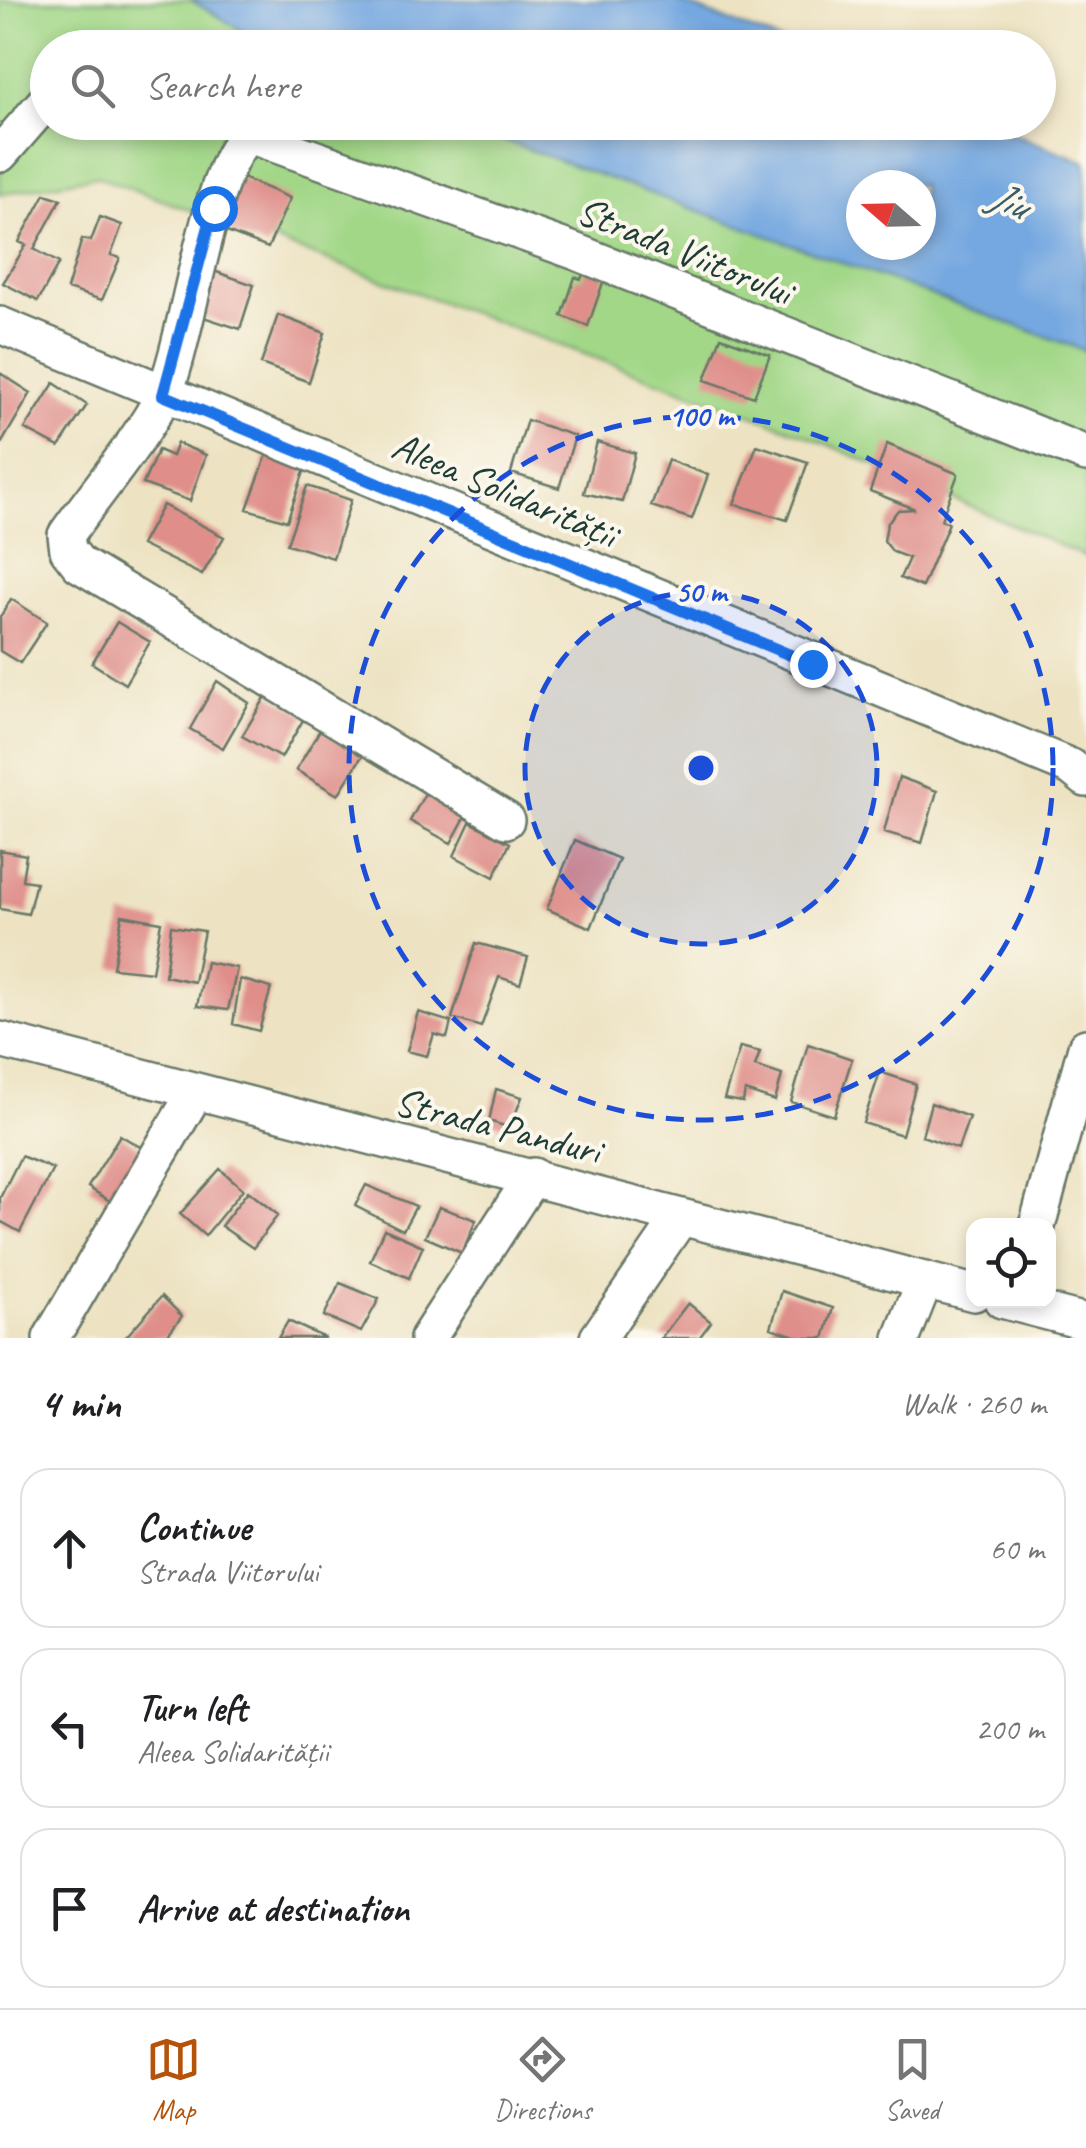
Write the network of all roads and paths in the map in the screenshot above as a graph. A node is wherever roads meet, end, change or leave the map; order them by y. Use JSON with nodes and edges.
{"nodes":[{"id":1,"x":30,"y":120,"type":"edge"},
{"id":2,"x":238,"y":140,"type":"edge"},
{"id":3,"x":268,"y":140,"type":"edge"},
{"id":4,"x":0,"y":154,"type":"edge"},
{"id":5,"x":0,"y":325,"type":"edge"},
{"id":6,"x":163,"y":395,"type":"junction"},
{"id":7,"x":1086,"y":454,"type":"edge"},
{"id":8,"x":1086,"y":779,"type":"edge"},
{"id":9,"x":506,"y":820,"type":"dead end"},
{"id":10,"x":0,"y":1040,"type":"edge"},
{"id":11,"x":1086,"y":1047,"type":"edge"},
{"id":12,"x":196,"y":1091,"type":"junction"},
{"id":13,"x":533,"y":1176,"type":"junction"},
{"id":14,"x":681,"y":1217,"type":"junction"},
{"id":15,"x":1038,"y":1218,"type":"edge"},
{"id":16,"x":925,"y":1280,"type":"junction"},
{"id":17,"x":966,"y":1291,"type":"edge"},
{"id":18,"x":1034,"y":1308,"type":"edge"},
{"id":19,"x":1086,"y":1322,"type":"edge"},
{"id":20,"x":51,"y":1338,"type":"edge"},
{"id":21,"x":428,"y":1338,"type":"edge"},
{"id":22,"x":598,"y":1338,"type":"edge"},
{"id":23,"x":902,"y":1338,"type":"edge"}],
"edges":[{"from":1,"to":4,"type":"street"},
{"from":2,"to":6,"type":"street","name":"Strada Viitorului"},
{"from":3,"to":7,"type":"street","name":"Strada Viitorului"},
{"from":5,"to":6,"type":"street","name":"Aleea Solidarității"},
{"from":6,"to":8,"type":"street","name":"Aleea Solidarității"},
{"from":6,"to":9,"type":"street","name":"Strada Viitorului"},
{"from":10,"to":12,"type":"street","name":"Strada Panduri"},
{"from":11,"to":15,"type":"street"},
{"from":12,"to":13,"type":"street","name":"Strada Panduri"},
{"from":12,"to":20,"type":"street"},
{"from":13,"to":14,"type":"street","name":"Strada Panduri"},
{"from":13,"to":21,"type":"street"},
{"from":14,"to":16,"type":"street","name":"Strada Panduri"},
{"from":14,"to":22,"type":"street"},
{"from":16,"to":17,"type":"street","name":"Strada Panduri"},
{"from":16,"to":23,"type":"street"},
{"from":18,"to":19,"type":"street"}]}
